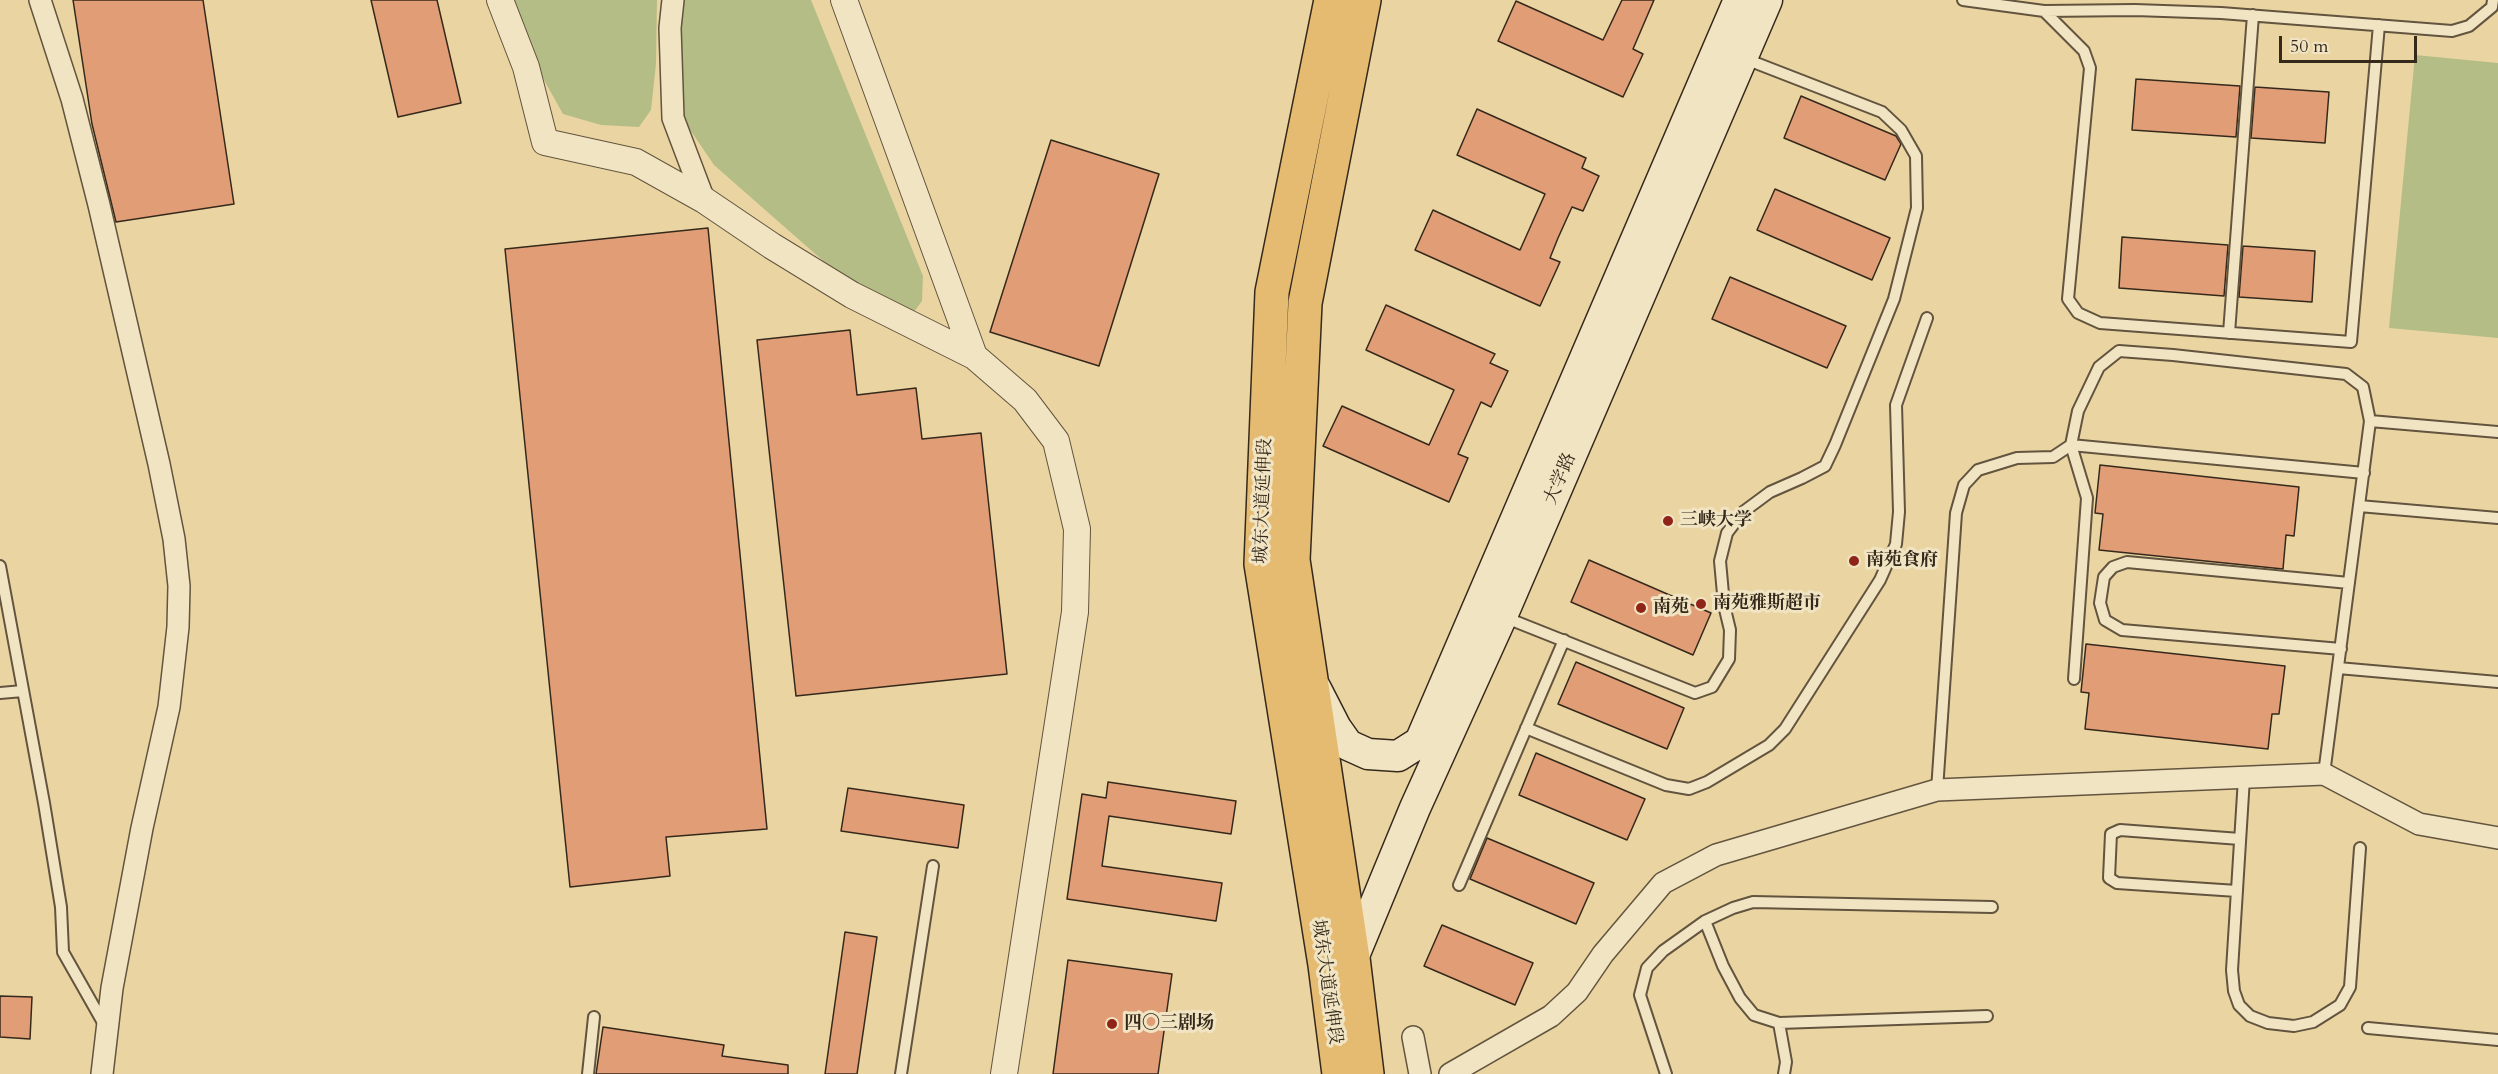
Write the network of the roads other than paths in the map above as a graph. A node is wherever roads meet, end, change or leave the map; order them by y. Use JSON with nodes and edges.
{"nodes":[{"id":1,"x":40,"y":0,"type":"edge"},
{"id":2,"x":500,"y":0,"type":"edge"},
{"id":3,"x":674,"y":0,"type":"edge"},
{"id":4,"x":844,"y":0,"type":"edge"},
{"id":5,"x":1331,"y":0,"type":"edge"},
{"id":6,"x":1364,"y":0,"type":"edge"},
{"id":7,"x":1738,"y":0,"type":"edge"},
{"id":8,"x":1767,"y":0,"type":"edge"},
{"id":9,"x":1963,"y":0,"type":"edge"},
{"id":10,"x":2493,"y":0,"type":"edge"},
{"id":11,"x":2044,"y":11,"type":"junction"},
{"id":12,"x":2253,"y":15,"type":"junction"},
{"id":13,"x":2379,"y":25,"type":"junction"},
{"id":14,"x":1742,"y":58,"type":"junction"},
{"id":15,"x":704,"y":200,"type":"junction"},
{"id":16,"x":1926,"y":318,"type":"dead end"},
{"id":17,"x":2229,"y":333,"type":"junction"},
{"id":18,"x":974,"y":356,"type":"junction"},
{"id":19,"x":2370,"y":421,"type":"junction"},
{"id":20,"x":2498,"y":432,"type":"edge"},
{"id":21,"x":2071,"y":445,"type":"junction"},
{"id":22,"x":2364,"y":473,"type":"junction"},
{"id":23,"x":2359,"y":506,"type":"junction"},
{"id":24,"x":2498,"y":518,"type":"edge"},
{"id":25,"x":0,"y":566,"type":"edge"},
{"id":26,"x":2349,"y":583,"type":"junction"},
{"id":27,"x":1502,"y":616,"type":"junction"},
{"id":28,"x":1564,"y":640,"type":"junction"},
{"id":29,"x":2341,"y":649,"type":"junction"},
{"id":30,"x":2338,"y":668,"type":"junction"},
{"id":31,"x":2074,"y":679,"type":"dead end"},
{"id":32,"x":2498,"y":682,"type":"edge"},
{"id":33,"x":1313,"y":684,"type":"junction"},
{"id":34,"x":23,"y":691,"type":"junction"},
{"id":35,"x":0,"y":693,"type":"edge"},
{"id":36,"x":1526,"y":729,"type":"junction"},
{"id":37,"x":2324,"y":774,"type":"junction"},
{"id":38,"x":2244,"y":778,"type":"junction"},
{"id":39,"x":1937,"y":790,"type":"junction"},
{"id":40,"x":2498,"y":838,"type":"edge"},
{"id":41,"x":2240,"y":839,"type":"junction"},
{"id":42,"x":2360,"y":848,"type":"dead end"},
{"id":43,"x":933,"y":866,"type":"dead end"},
{"id":44,"x":1459,"y":885,"type":"dead end"},
{"id":45,"x":2236,"y":891,"type":"junction"},
{"id":46,"x":1992,"y":907,"type":"dead end"},
{"id":47,"x":1705,"y":921,"type":"junction"},
{"id":48,"x":1353,"y":958,"type":"junction"},
{"id":49,"x":1987,"y":1016,"type":"dead end"},
{"id":50,"x":594,"y":1017,"type":"dead end"},
{"id":51,"x":1779,"y":1023,"type":"junction"},
{"id":52,"x":2368,"y":1028,"type":"dead end"},
{"id":53,"x":108,"y":1032,"type":"junction"},
{"id":54,"x":1413,"y":1037,"type":"dead end"},
{"id":55,"x":2498,"y":1040,"type":"edge"},
{"id":56,"x":102,"y":1074,"type":"edge"},
{"id":57,"x":588,"y":1074,"type":"edge"},
{"id":58,"x":901,"y":1074,"type":"edge"},
{"id":59,"x":1004,"y":1074,"type":"edge"},
{"id":60,"x":1339,"y":1074,"type":"edge"},
{"id":61,"x":1367,"y":1074,"type":"edge"},
{"id":62,"x":1420,"y":1074,"type":"edge"},
{"id":63,"x":1450,"y":1074,"type":"edge"},
{"id":64,"x":1666,"y":1074,"type":"edge"},
{"id":65,"x":1784,"y":1074,"type":"edge"}],
"edges":[{"from":1,"to":53,"type":"street"},
{"from":2,"to":15,"type":"street"},
{"from":3,"to":15,"type":"street"},
{"from":4,"to":18,"type":"street"},
{"from":5,"to":60,"type":"main road","name":"城东大道延伸段"},
{"from":6,"to":33,"type":"main road","name":"城东大道延伸段"},
{"from":7,"to":33,"type":"main road","name":"大学路"},
{"from":8,"to":14,"type":"main road","name":"大学路"},
{"from":9,"to":11,"type":"lane"},
{"from":10,"to":13,"type":"lane"},
{"from":11,"to":12,"type":"lane"},
{"from":11,"to":17,"type":"lane"},
{"from":12,"to":13,"type":"lane"},
{"from":12,"to":17,"type":"lane"},
{"from":13,"to":17,"type":"lane"},
{"from":14,"to":27,"type":"main road","name":"大学路"},
{"from":14,"to":28,"type":"lane"},
{"from":15,"to":18,"type":"street"},
{"from":16,"to":36,"type":"lane"},
{"from":18,"to":59,"type":"street"},
{"from":19,"to":20,"type":"lane"},
{"from":19,"to":21,"type":"lane"},
{"from":19,"to":22,"type":"lane"},
{"from":21,"to":22,"type":"lane"},
{"from":21,"to":31,"type":"lane"},
{"from":21,"to":39,"type":"lane"},
{"from":22,"to":23,"type":"lane"},
{"from":23,"to":24,"type":"lane"},
{"from":23,"to":26,"type":"lane"},
{"from":25,"to":34,"type":"lane"},
{"from":26,"to":29,"type":"lane"},
{"from":26,"to":29,"type":"lane"},
{"from":27,"to":28,"type":"lane"},
{"from":27,"to":48,"type":"main road","name":"大学路"},
{"from":28,"to":36,"type":"lane"},
{"from":29,"to":30,"type":"lane"},
{"from":30,"to":32,"type":"lane"},
{"from":30,"to":37,"type":"lane"},
{"from":33,"to":48,"type":"main road","name":"城东大道延伸段"},
{"from":34,"to":35,"type":"lane"},
{"from":34,"to":53,"type":"lane"},
{"from":36,"to":44,"type":"lane"},
{"from":37,"to":38,"type":"street"},
{"from":37,"to":40,"type":"street"},
{"from":38,"to":39,"type":"street"},
{"from":38,"to":41,"type":"lane"},
{"from":39,"to":63,"type":"street"},
{"from":41,"to":45,"type":"lane"},
{"from":41,"to":45,"type":"lane"},
{"from":42,"to":45,"type":"lane"},
{"from":43,"to":58,"type":"lane"},
{"from":46,"to":47,"type":"lane"},
{"from":47,"to":51,"type":"lane"},
{"from":47,"to":64,"type":"lane"},
{"from":48,"to":61,"type":"main road","name":"城东大道延伸段"},
{"from":49,"to":51,"type":"lane"},
{"from":50,"to":57,"type":"lane"},
{"from":51,"to":65,"type":"lane"},
{"from":52,"to":55,"type":"lane"},
{"from":53,"to":56,"type":"street"},
{"from":54,"to":62,"type":"street"}]}
